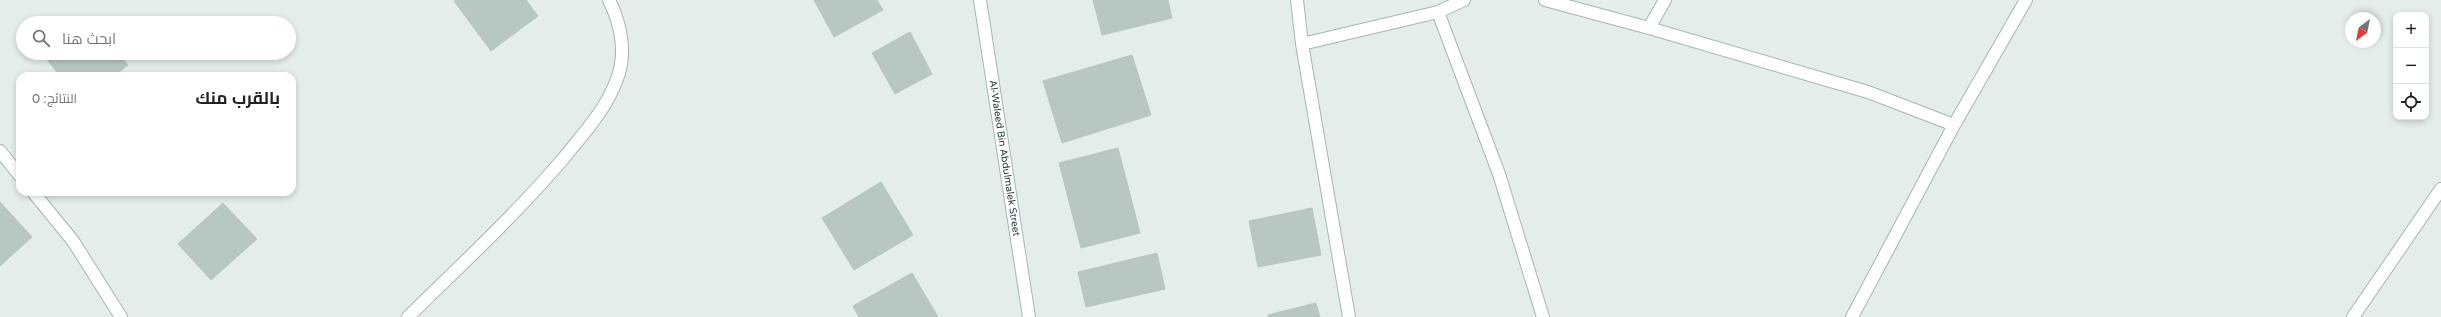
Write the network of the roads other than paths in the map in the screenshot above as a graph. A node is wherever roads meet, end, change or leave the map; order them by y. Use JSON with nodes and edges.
{"nodes":[{"id":1,"x":610,"y":0,"type":"edge"},
{"id":2,"x":980,"y":0,"type":"edge"},
{"id":3,"x":1297,"y":0,"type":"edge"},
{"id":4,"x":1464,"y":0,"type":"edge"},
{"id":5,"x":1544,"y":0,"type":"edge"},
{"id":6,"x":1665,"y":0,"type":"edge"},
{"id":7,"x":2026,"y":0,"type":"edge"},
{"id":8,"x":1438,"y":12,"type":"junction"},
{"id":9,"x":1648,"y":28,"type":"junction"},
{"id":10,"x":1302,"y":44,"type":"junction"},
{"id":11,"x":1954,"y":125,"type":"junction"},
{"id":12,"x":0,"y":151,"type":"edge"},
{"id":13,"x":16,"y":171,"type":"edge"},
{"id":14,"x":2441,"y":189,"type":"edge"},
{"id":15,"x":36,"y":196,"type":"edge"},
{"id":16,"x":120,"y":317,"type":"edge"},
{"id":17,"x":408,"y":317,"type":"edge"},
{"id":18,"x":1029,"y":317,"type":"edge"},
{"id":19,"x":1349,"y":317,"type":"edge"},
{"id":20,"x":1543,"y":317,"type":"edge"},
{"id":21,"x":1852,"y":317,"type":"edge"},
{"id":22,"x":2353,"y":317,"type":"edge"}],
"edges":[{"from":1,"to":17,"type":"street"},
{"from":2,"to":18,"type":"street","name":"Al-Waleed Bin Abdulmalek Street"},
{"from":3,"to":10,"type":"street"},
{"from":4,"to":8,"type":"street"},
{"from":5,"to":9,"type":"street"},
{"from":6,"to":9,"type":"street"},
{"from":7,"to":11,"type":"street"},
{"from":8,"to":10,"type":"street"},
{"from":8,"to":20,"type":"street"},
{"from":9,"to":11,"type":"street"},
{"from":10,"to":19,"type":"street"},
{"from":11,"to":21,"type":"street"},
{"from":12,"to":13,"type":"street"},
{"from":14,"to":22,"type":"street"},
{"from":15,"to":16,"type":"street"}]}
